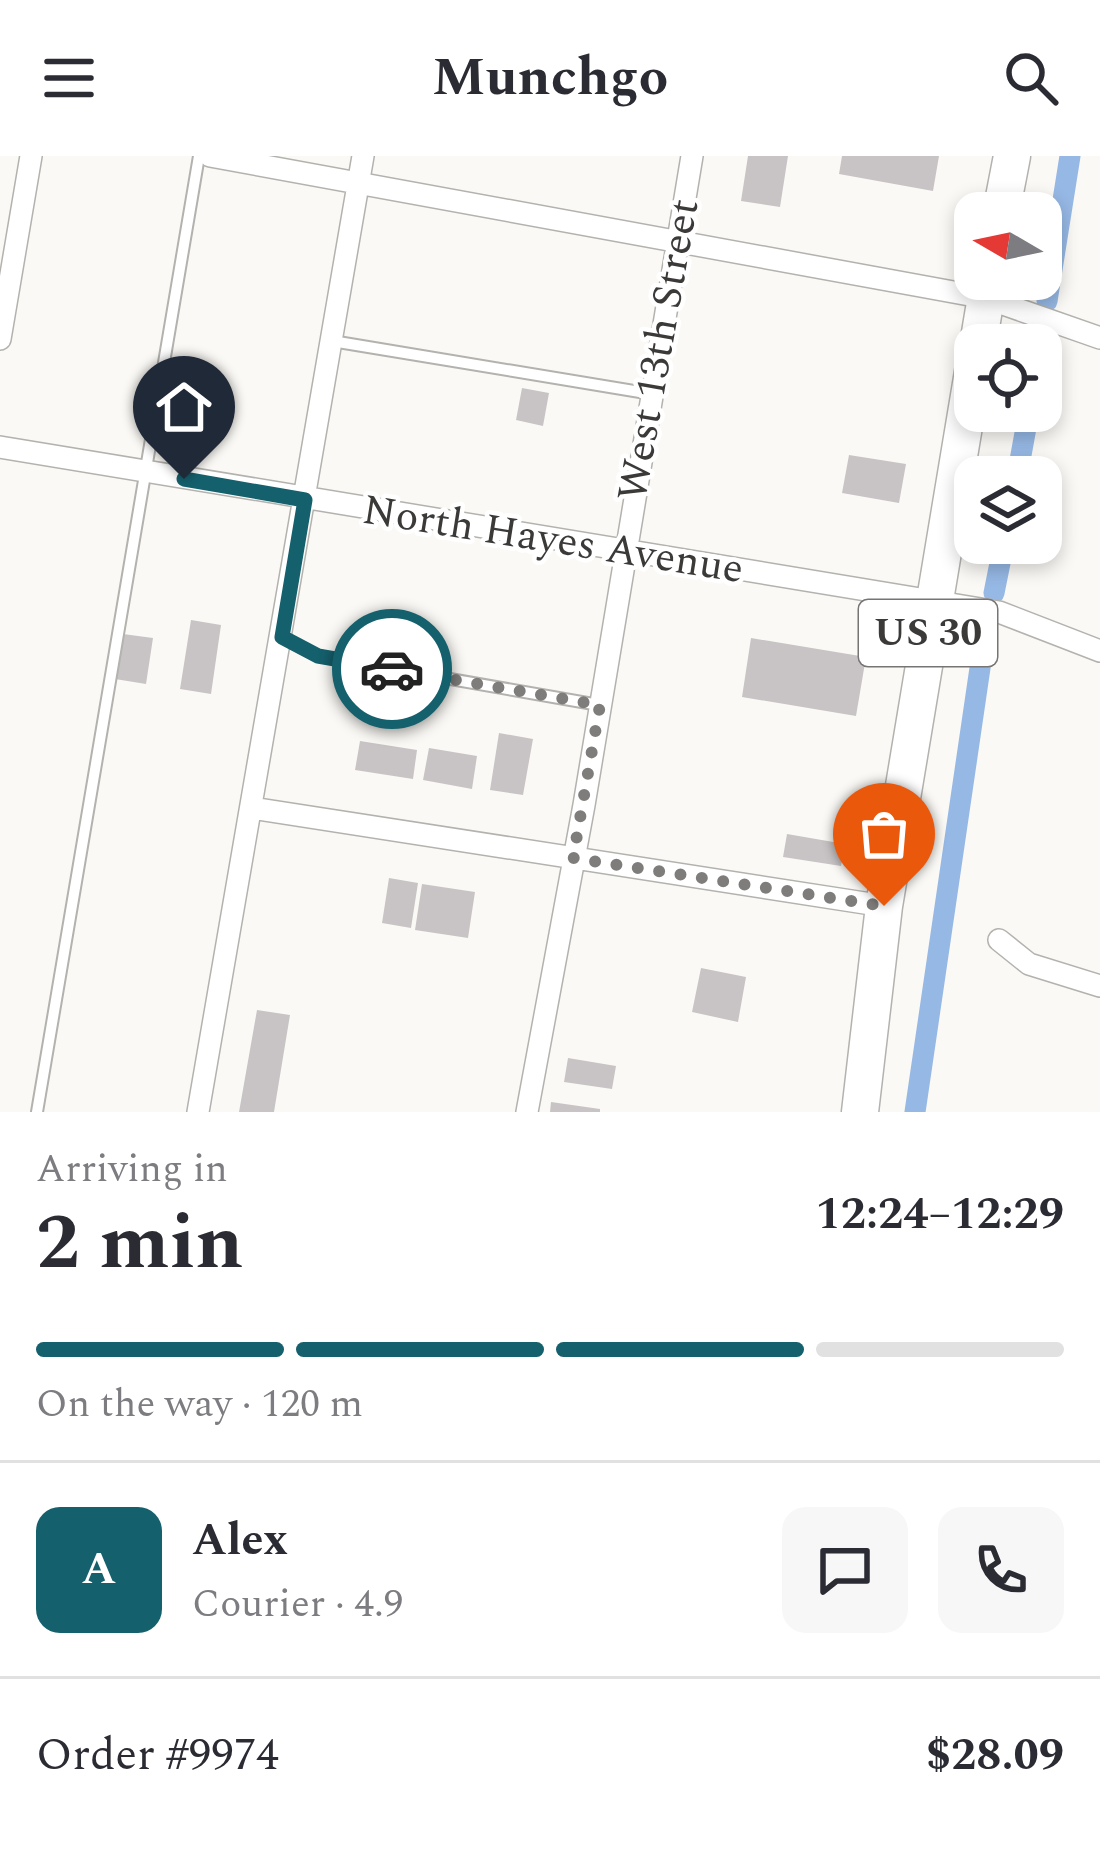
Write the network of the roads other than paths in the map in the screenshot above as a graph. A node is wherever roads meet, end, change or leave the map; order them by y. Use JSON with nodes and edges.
{"nodes":[{"id":1,"x":31,"y":156,"type":"edge"},
{"id":2,"x":199,"y":156,"type":"edge"},
{"id":3,"x":209,"y":156,"type":"edge"},
{"id":4,"x":363,"y":156,"type":"edge"},
{"id":5,"x":692,"y":156,"type":"edge"},
{"id":6,"x":1012,"y":156,"type":"edge"},
{"id":7,"x":358,"y":183,"type":"junction"},
{"id":8,"x":1005,"y":192,"type":"edge"},
{"id":9,"x":677,"y":241,"type":"junction"},
{"id":10,"x":954,"y":283,"type":"edge"},
{"id":11,"x":1014,"y":300,"type":"edge"},
{"id":12,"x":1100,"y":338,"type":"edge"},
{"id":13,"x":0,"y":339,"type":"edge"},
{"id":14,"x":332,"y":341,"type":"junction"},
{"id":15,"x":652,"y":394,"type":"junction"},
{"id":16,"x":962,"y":432,"type":"edge"},
{"id":17,"x":0,"y":447,"type":"edge"},
{"id":18,"x":144,"y":472,"type":"junction"},
{"id":19,"x":305,"y":500,"type":"junction"},
{"id":20,"x":625,"y":552,"type":"junction"},
{"id":21,"x":933,"y":600,"type":"junction"},
{"id":22,"x":282,"y":637,"type":"junction"},
{"id":23,"x":1100,"y":651,"type":"edge"},
{"id":24,"x":600,"y":705,"type":"junction"},
{"id":25,"x":253,"y":808,"type":"junction"},
{"id":26,"x":573,"y":858,"type":"junction"},
{"id":27,"x":884,"y":906,"type":"junction"},
{"id":28,"x":999,"y":940,"type":"dead end"},
{"id":29,"x":1100,"y":986,"type":"edge"},
{"id":30,"x":37,"y":1112,"type":"edge"},
{"id":31,"x":197,"y":1112,"type":"edge"},
{"id":32,"x":526,"y":1112,"type":"edge"},
{"id":33,"x":836,"y":1112,"type":"edge"},
{"id":34,"x":860,"y":1112,"type":"edge"}],
"edges":[{"from":1,"to":13,"type":"street"},
{"from":2,"to":18,"type":"lane"},
{"from":3,"to":7,"type":"street"},
{"from":4,"to":7,"type":"street"},
{"from":5,"to":9,"type":"street","name":"West 13th Street"},
{"from":6,"to":8,"type":"main road"},
{"from":7,"to":9,"type":"street"},
{"from":7,"to":14,"type":"street"},
{"from":9,"to":10,"type":"street"},
{"from":9,"to":15,"type":"street","name":"West 13th Street"},
{"from":11,"to":12,"type":"street"},
{"from":14,"to":15,"type":"lane"},
{"from":14,"to":19,"type":"street"},
{"from":15,"to":20,"type":"street","name":"West 13th Street"},
{"from":16,"to":21,"type":"main road","number":"US 30"},
{"from":17,"to":18,"type":"street","name":"North Hayes Avenue"},
{"from":18,"to":19,"type":"street","name":"North Hayes Avenue"},
{"from":18,"to":30,"type":"lane"},
{"from":19,"to":20,"type":"street","name":"North Hayes Avenue"},
{"from":19,"to":22,"type":"street"},
{"from":20,"to":21,"type":"street","name":"North Hayes Avenue"},
{"from":20,"to":24,"type":"street","name":"West 13th Street"},
{"from":21,"to":23,"type":"street","name":"North Hayes Avenue"},
{"from":21,"to":27,"type":"main road","number":"US 30"},
{"from":22,"to":24,"type":"lane"},
{"from":22,"to":25,"type":"street"},
{"from":24,"to":26,"type":"street","name":"West 13th Street"},
{"from":25,"to":26,"type":"street"},
{"from":25,"to":31,"type":"street"},
{"from":26,"to":27,"type":"street"},
{"from":26,"to":32,"type":"street","name":"West 13th Street"},
{"from":27,"to":33,"type":"main road","number":"US 30"},
{"from":27,"to":34,"type":"main road","number":"US 30"},
{"from":28,"to":29,"type":"street"}]}
